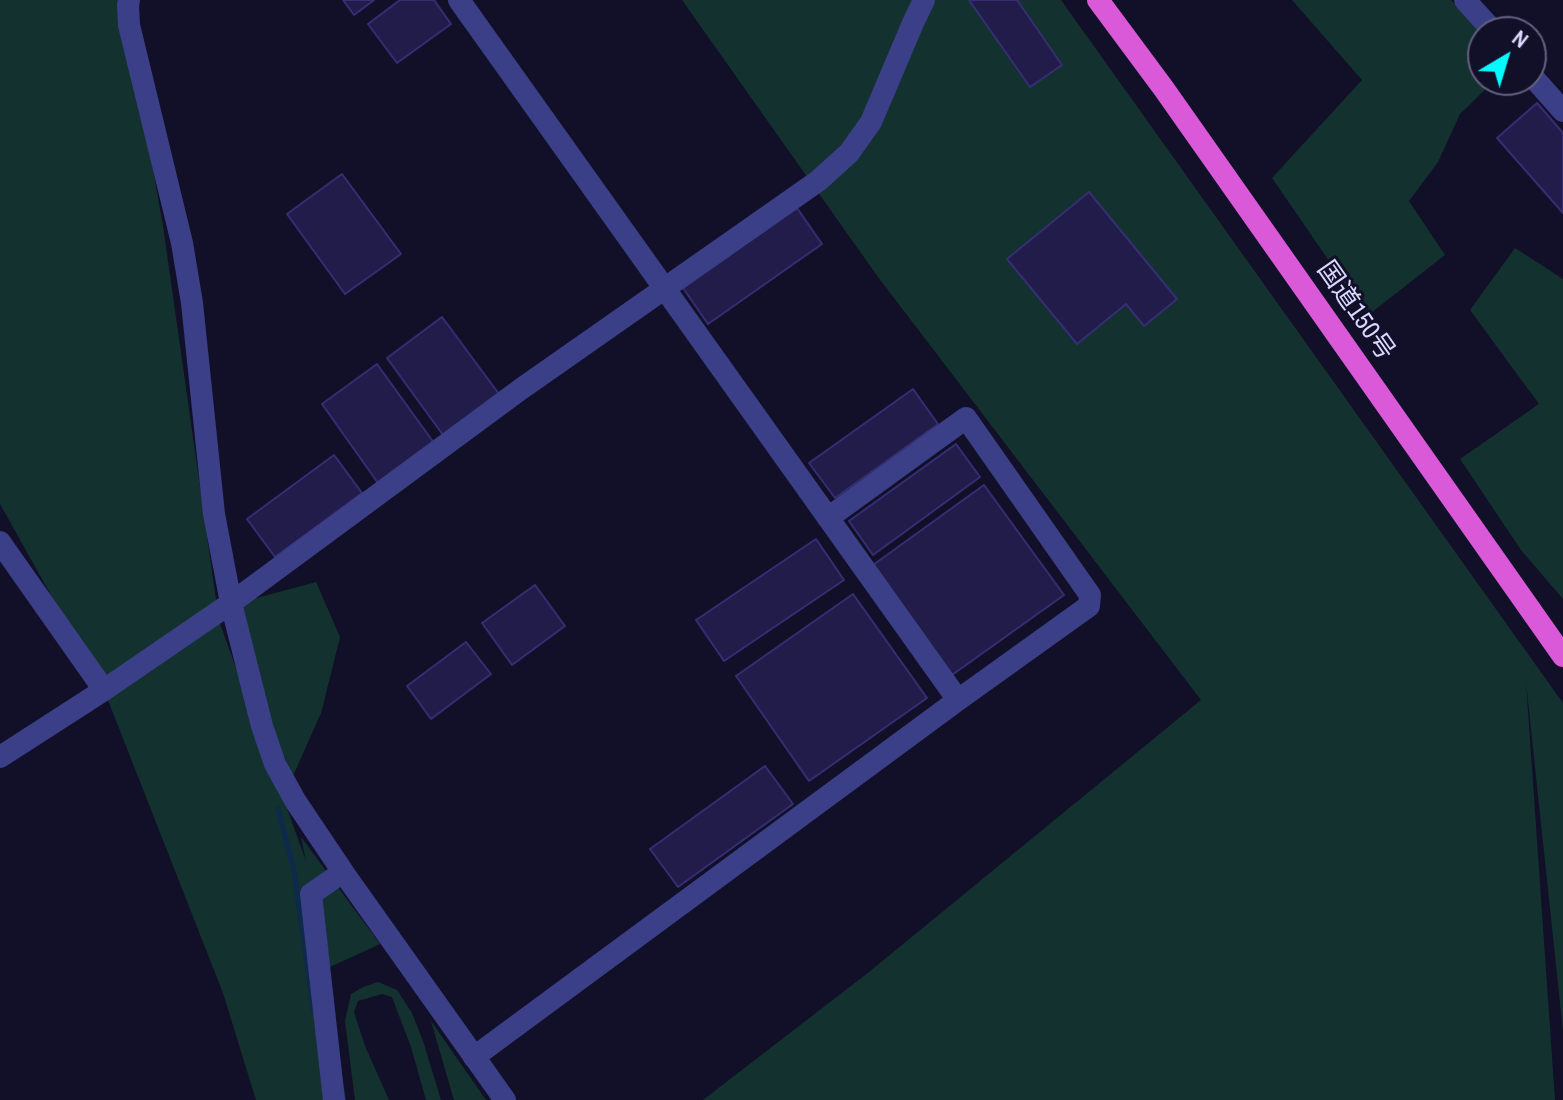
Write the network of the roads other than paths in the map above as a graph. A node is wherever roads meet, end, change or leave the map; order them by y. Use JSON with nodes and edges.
{"nodes":[{"id":1,"x":129,"y":0,"type":"edge"},
{"id":2,"x":459,"y":0,"type":"edge"},
{"id":3,"x":924,"y":0,"type":"edge"},
{"id":4,"x":1098,"y":0,"type":"edge"},
{"id":5,"x":1465,"y":0,"type":"edge"},
{"id":6,"x":1480,"y":16,"type":"edge"},
{"id":7,"x":1547,"y":93,"type":"edge"},
{"id":8,"x":1563,"y":111,"type":"edge"},
{"id":9,"x":664,"y":288,"type":"junction"},
{"id":10,"x":828,"y":518,"type":"junction"},
{"id":11,"x":0,"y":542,"type":"edge"},
{"id":12,"x":231,"y":603,"type":"junction"},
{"id":13,"x":1563,"y":656,"type":"edge"},
{"id":14,"x":104,"y":690,"type":"junction"},
{"id":15,"x":958,"y":700,"type":"junction"},
{"id":16,"x":0,"y":757,"type":"edge"},
{"id":17,"x":343,"y":872,"type":"junction"},
{"id":18,"x":474,"y":1057,"type":"junction"},
{"id":19,"x":334,"y":1100,"type":"edge"},
{"id":20,"x":505,"y":1100,"type":"edge"}],
"edges":[{"from":1,"to":12,"type":"street"},
{"from":2,"to":9,"type":"street"},
{"from":3,"to":9,"type":"street"},
{"from":4,"to":13,"type":"highway","name":"国道150号"},
{"from":5,"to":6,"type":"street"},
{"from":7,"to":8,"type":"street"},
{"from":9,"to":10,"type":"street"},
{"from":9,"to":12,"type":"street"},
{"from":10,"to":15,"type":"street"},
{"from":10,"to":15,"type":"street"},
{"from":11,"to":14,"type":"street"},
{"from":12,"to":14,"type":"street"},
{"from":12,"to":17,"type":"street"},
{"from":14,"to":16,"type":"street"},
{"from":15,"to":18,"type":"street"},
{"from":17,"to":18,"type":"street"},
{"from":17,"to":19,"type":"street"},
{"from":18,"to":20,"type":"street"}]}
